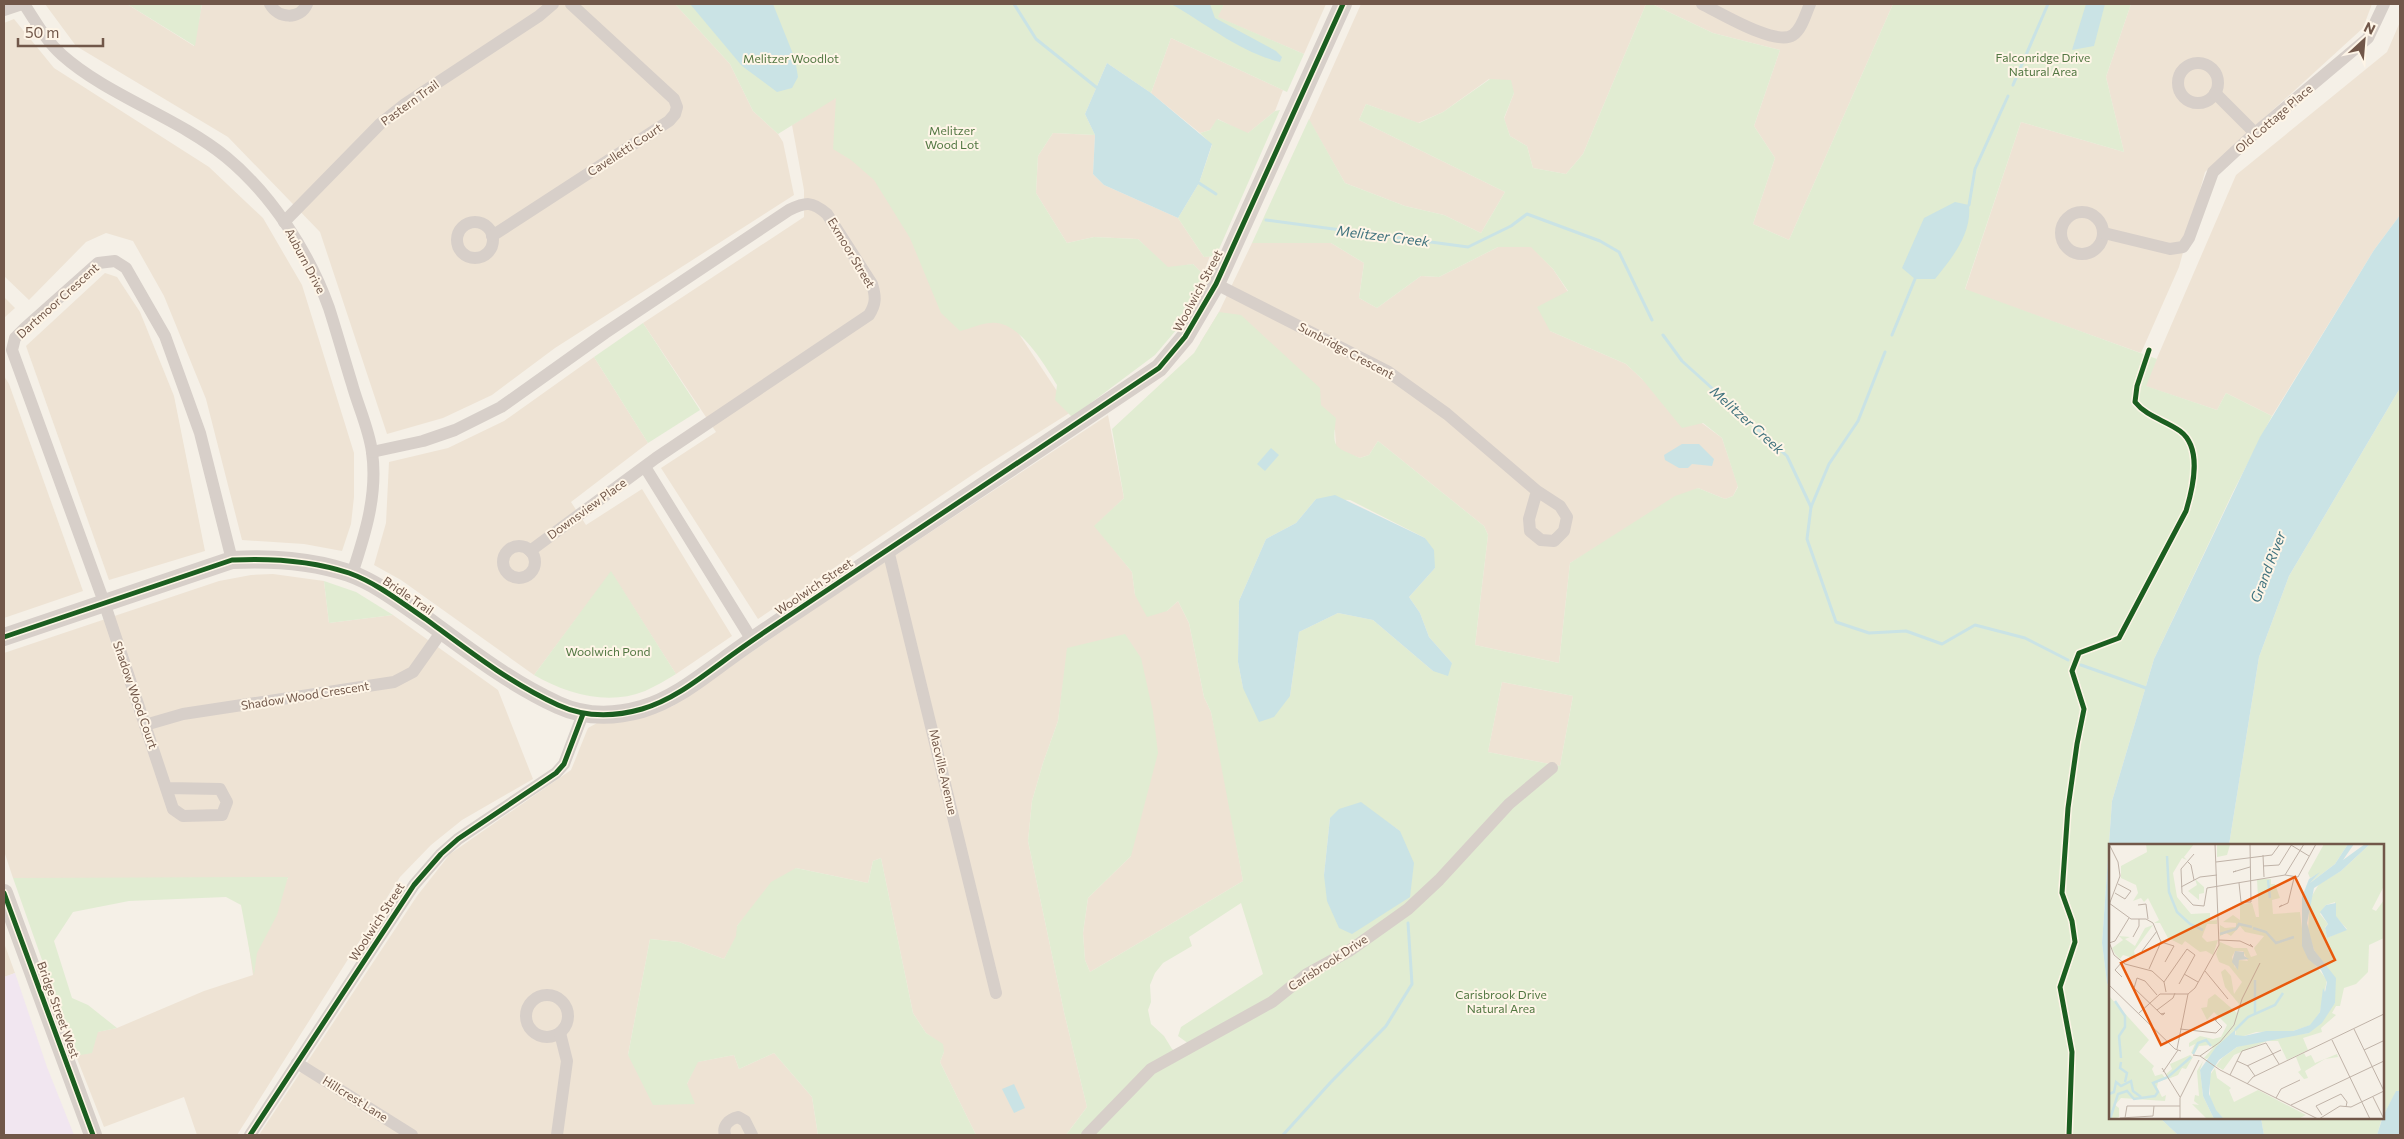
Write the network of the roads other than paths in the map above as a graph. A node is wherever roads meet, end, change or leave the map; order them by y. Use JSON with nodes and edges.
{"nodes":[{"id":1,"x":23,"y":4,"type":"edge"},
{"id":2,"x":270,"y":4,"type":"edge"},
{"id":3,"x":307,"y":4,"type":"edge"},
{"id":4,"x":553,"y":4,"type":"edge"},
{"id":5,"x":571,"y":4,"type":"edge"},
{"id":6,"x":1343,"y":4,"type":"edge"},
{"id":7,"x":1702,"y":4,"type":"edge"},
{"id":8,"x":1810,"y":4,"type":"edge"},
{"id":9,"x":2384,"y":4,"type":"edge"},
{"id":10,"x":4,"y":10,"type":"edge"},
{"id":11,"x":2215,"y":93,"type":"dead end"},
{"id":12,"x":2255,"y":133,"type":"junction"},
{"id":13,"x":284,"y":222,"type":"junction"},
{"id":14,"x":2104,"y":233,"type":"dead end"},
{"id":15,"x":492,"y":236,"type":"dead end"},
{"id":16,"x":1216,"y":284,"type":"junction"},
{"id":17,"x":372,"y":452,"type":"junction"},
{"id":18,"x":645,"y":467,"type":"junction"},
{"id":19,"x":1537,"y":491,"type":"dead end"},
{"id":20,"x":888,"y":550,"type":"junction"},
{"id":21,"x":530,"y":551,"type":"dead end"},
{"id":22,"x":232,"y":560,"type":"junction"},
{"id":23,"x":352,"y":574,"type":"junction"},
{"id":24,"x":104,"y":602,"type":"junction"},
{"id":25,"x":442,"y":631,"type":"junction"},
{"id":26,"x":4,"y":637,"type":"edge"},
{"id":27,"x":752,"y":640,"type":"junction"},
{"id":28,"x":583,"y":714,"type":"junction"},
{"id":29,"x":145,"y":725,"type":"junction"},
{"id":30,"x":1552,"y":768,"type":"dead end"},
{"id":31,"x":167,"y":788,"type":"dead end"},
{"id":32,"x":4,"y":893,"type":"edge"},
{"id":33,"x":996,"y":993,"type":"dead end"},
{"id":34,"x":560,"y":1033,"type":"dead end"},
{"id":35,"x":297,"y":1062,"type":"junction"},
{"id":36,"x":93,"y":1135,"type":"edge"},
{"id":37,"x":250,"y":1135,"type":"edge"},
{"id":38,"x":412,"y":1135,"type":"edge"},
{"id":39,"x":557,"y":1135,"type":"edge"},
{"id":40,"x":724,"y":1135,"type":"edge"},
{"id":41,"x":752,"y":1135,"type":"edge"},
{"id":42,"x":1087,"y":1135,"type":"edge"}],
"edges":[{"from":1,"to":10,"type":"street"},
{"from":1,"to":13,"type":"street","name":"Auburn Drive"},
{"from":2,"to":3,"type":"street"},
{"from":4,"to":13,"type":"street","name":"Pastern Trail"},
{"from":5,"to":15,"type":"street","name":"Cavelletti Court"},
{"from":6,"to":16,"type":"street","name":"Woolwich Street"},
{"from":7,"to":8,"type":"street"},
{"from":9,"to":12,"type":"street","name":"Old Cottage Place"},
{"from":11,"to":12,"type":"street"},
{"from":12,"to":14,"type":"street","name":"Old Cottage Place"},
{"from":13,"to":17,"type":"street","name":"Auburn Drive"},
{"from":16,"to":19,"type":"street","name":"Sunbridge Crescent"},
{"from":16,"to":20,"type":"street","name":"Woolwich Street"},
{"from":17,"to":18,"type":"street","name":"Exmoor Street"},
{"from":17,"to":23,"type":"street","name":"Auburn Drive"},
{"from":18,"to":21,"type":"street","name":"Downsview Place"},
{"from":18,"to":27,"type":"street"},
{"from":20,"to":27,"type":"street","name":"Woolwich Street"},
{"from":20,"to":33,"type":"street","name":"Macville Avenue"},
{"from":22,"to":23,"type":"street","name":"Bridle Trail"},
{"from":22,"to":24,"type":"street","name":"Bridle Trail"},
{"from":22,"to":24,"type":"street","name":"Dartmoor Crescent"},
{"from":23,"to":25,"type":"street","name":"Bridle Trail"},
{"from":24,"to":26,"type":"street","name":"Bridle Trail"},
{"from":24,"to":29,"type":"street","name":"Shadow Wood Court"},
{"from":25,"to":28,"type":"street","name":"Bridle Trail"},
{"from":25,"to":29,"type":"street","name":"Shadow Wood Crescent"},
{"from":27,"to":28,"type":"street","name":"Woolwich Street"},
{"from":28,"to":35,"type":"street","name":"Woolwich Street"},
{"from":29,"to":31,"type":"street","name":"Shadow Wood Court"},
{"from":30,"to":42,"type":"street","name":"Carisbrook Drive"},
{"from":32,"to":36,"type":"street","name":"Bridge Street West"},
{"from":34,"to":39,"type":"street"},
{"from":35,"to":37,"type":"street","name":"Woolwich Street"},
{"from":35,"to":38,"type":"street","name":"Hillcrest Lane"},
{"from":40,"to":41,"type":"street"}]}
